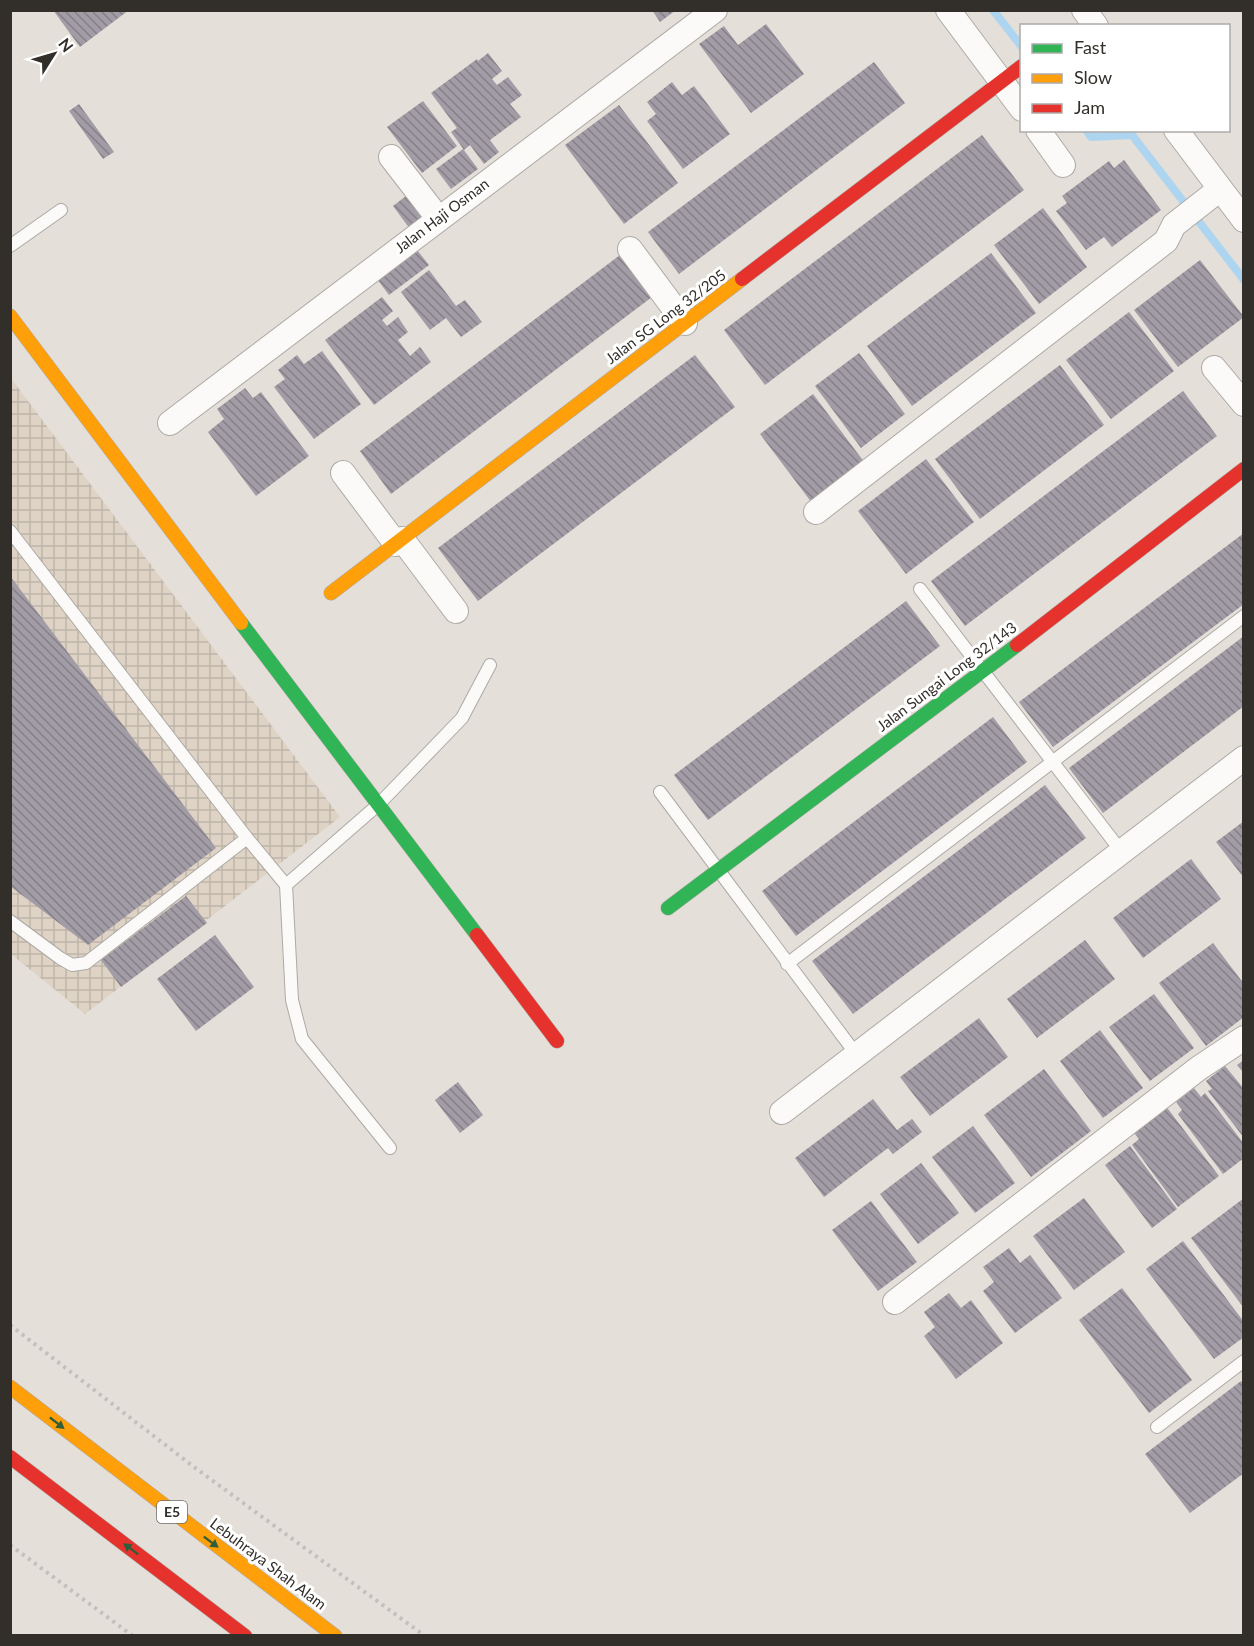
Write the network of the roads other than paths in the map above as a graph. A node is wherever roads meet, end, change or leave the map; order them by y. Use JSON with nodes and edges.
{"nodes":[{"id":1,"x":715,"y":10,"type":"edge"},
{"id":2,"x":948,"y":10,"type":"edge"},
{"id":3,"x":1020,"y":68,"type":"edge"},
{"id":4,"x":1001,"y":82,"type":"junction"},
{"id":5,"x":1020,"y":106,"type":"edge"},
{"id":6,"x":1039,"y":132,"type":"edge"},
{"id":7,"x":1177,"y":132,"type":"edge"},
{"id":8,"x":391,"y":157,"type":"dead end"},
{"id":9,"x":1063,"y":165,"type":"dead end"},
{"id":10,"x":1220,"y":189,"type":"junction"},
{"id":11,"x":61,"y":210,"type":"dead end"},
{"id":12,"x":438,"y":218,"type":"junction"},
{"id":13,"x":1244,"y":220,"type":"edge"},
{"id":14,"x":10,"y":246,"type":"edge"},
{"id":15,"x":630,"y":249,"type":"dead end"},
{"id":16,"x":10,"y":316,"type":"edge"},
{"id":17,"x":685,"y":323,"type":"junction"},
{"id":18,"x":1214,"y":368,"type":"dead end"},
{"id":19,"x":1244,"y":404,"type":"edge"},
{"id":20,"x":170,"y":423,"type":"dead end"},
{"id":21,"x":1244,"y":469,"type":"edge"},
{"id":22,"x":343,"y":473,"type":"dead end"},
{"id":23,"x":816,"y":512,"type":"dead end"},
{"id":24,"x":10,"y":531,"type":"edge"},
{"id":25,"x":399,"y":542,"type":"junction"},
{"id":26,"x":920,"y":589,"type":"dead end"},
{"id":27,"x":331,"y":593,"type":"dead end"},
{"id":28,"x":456,"y":611,"type":"dead end"},
{"id":29,"x":1244,"y":616,"type":"edge"},
{"id":30,"x":490,"y":665,"type":"dead end"},
{"id":31,"x":984,"y":671,"type":"junction"},
{"id":32,"x":1244,"y":758,"type":"edge"},
{"id":33,"x":1052,"y":761,"type":"junction"},
{"id":34,"x":660,"y":792,"type":"dead end"},
{"id":35,"x":379,"y":804,"type":"junction"},
{"id":36,"x":247,"y":838,"type":"junction"},
{"id":37,"x":1121,"y":851,"type":"junction"},
{"id":38,"x":717,"y":870,"type":"junction"},
{"id":39,"x":286,"y":885,"type":"junction"},
{"id":40,"x":668,"y":908,"type":"dead end"},
{"id":41,"x":10,"y":921,"type":"edge"},
{"id":42,"x":787,"y":964,"type":"junction"},
{"id":43,"x":1244,"y":1038,"type":"edge"},
{"id":44,"x":557,"y":1041,"type":"dead end"},
{"id":45,"x":856,"y":1054,"type":"junction"},
{"id":46,"x":782,"y":1112,"type":"dead end"},
{"id":47,"x":390,"y":1148,"type":"dead end"},
{"id":48,"x":895,"y":1302,"type":"dead end"},
{"id":49,"x":1244,"y":1361,"type":"edge"},
{"id":50,"x":10,"y":1387,"type":"edge"},
{"id":51,"x":1157,"y":1427,"type":"dead end"},
{"id":52,"x":10,"y":1457,"type":"edge"},
{"id":53,"x":245,"y":1635,"type":"edge"},
{"id":54,"x":335,"y":1635,"type":"edge"}],
"edges":[{"from":1,"to":12,"type":"street","name":"Jalan Haji Osman"},
{"from":2,"to":4,"type":"street"},
{"from":3,"to":4,"type":"main road","name":"Jalan SG Long 32/205"},
{"from":4,"to":5,"type":"street"},
{"from":4,"to":17,"type":"main road","name":"Jalan SG Long 32/205"},
{"from":6,"to":9,"type":"street"},
{"from":7,"to":10,"type":"street"},
{"from":8,"to":12,"type":"street"},
{"from":10,"to":13,"type":"street"},
{"from":10,"to":23,"type":"street"},
{"from":11,"to":14,"type":"lane"},
{"from":12,"to":20,"type":"street","name":"Jalan Haji Osman"},
{"from":15,"to":17,"type":"street"},
{"from":16,"to":35,"type":"main road"},
{"from":17,"to":25,"type":"main road","name":"Jalan SG Long 32/205"},
{"from":18,"to":19,"type":"street"},
{"from":21,"to":31,"type":"main road","name":"Jalan Sungai Long 32/143"},
{"from":22,"to":25,"type":"street"},
{"from":24,"to":36,"type":"lane"},
{"from":25,"to":27,"type":"main road","name":"Jalan SG Long 32/205"},
{"from":25,"to":28,"type":"street"},
{"from":26,"to":31,"type":"lane"},
{"from":29,"to":33,"type":"lane"},
{"from":30,"to":35,"type":"lane"},
{"from":31,"to":33,"type":"lane"},
{"from":31,"to":38,"type":"main road","name":"Jalan Sungai Long 32/143"},
{"from":32,"to":37,"type":"street"},
{"from":33,"to":37,"type":"lane"},
{"from":33,"to":42,"type":"lane"},
{"from":34,"to":38,"type":"lane"},
{"from":35,"to":39,"type":"lane"},
{"from":35,"to":44,"type":"main road"},
{"from":36,"to":39,"type":"lane"},
{"from":36,"to":41,"type":"lane"},
{"from":37,"to":45,"type":"street"},
{"from":38,"to":40,"type":"main road","name":"Jalan Sungai Long 32/143"},
{"from":38,"to":42,"type":"lane"},
{"from":39,"to":47,"type":"lane"},
{"from":42,"to":45,"type":"lane"},
{"from":43,"to":48,"type":"street"},
{"from":45,"to":46,"type":"street"},
{"from":49,"to":51,"type":"lane"},
{"from":50,"to":54,"type":"main road","name":"Lebuhraya Shah Alam","number":"E5","one_way":true},
{"from":53,"to":52,"type":"main road","one_way":true}]}
